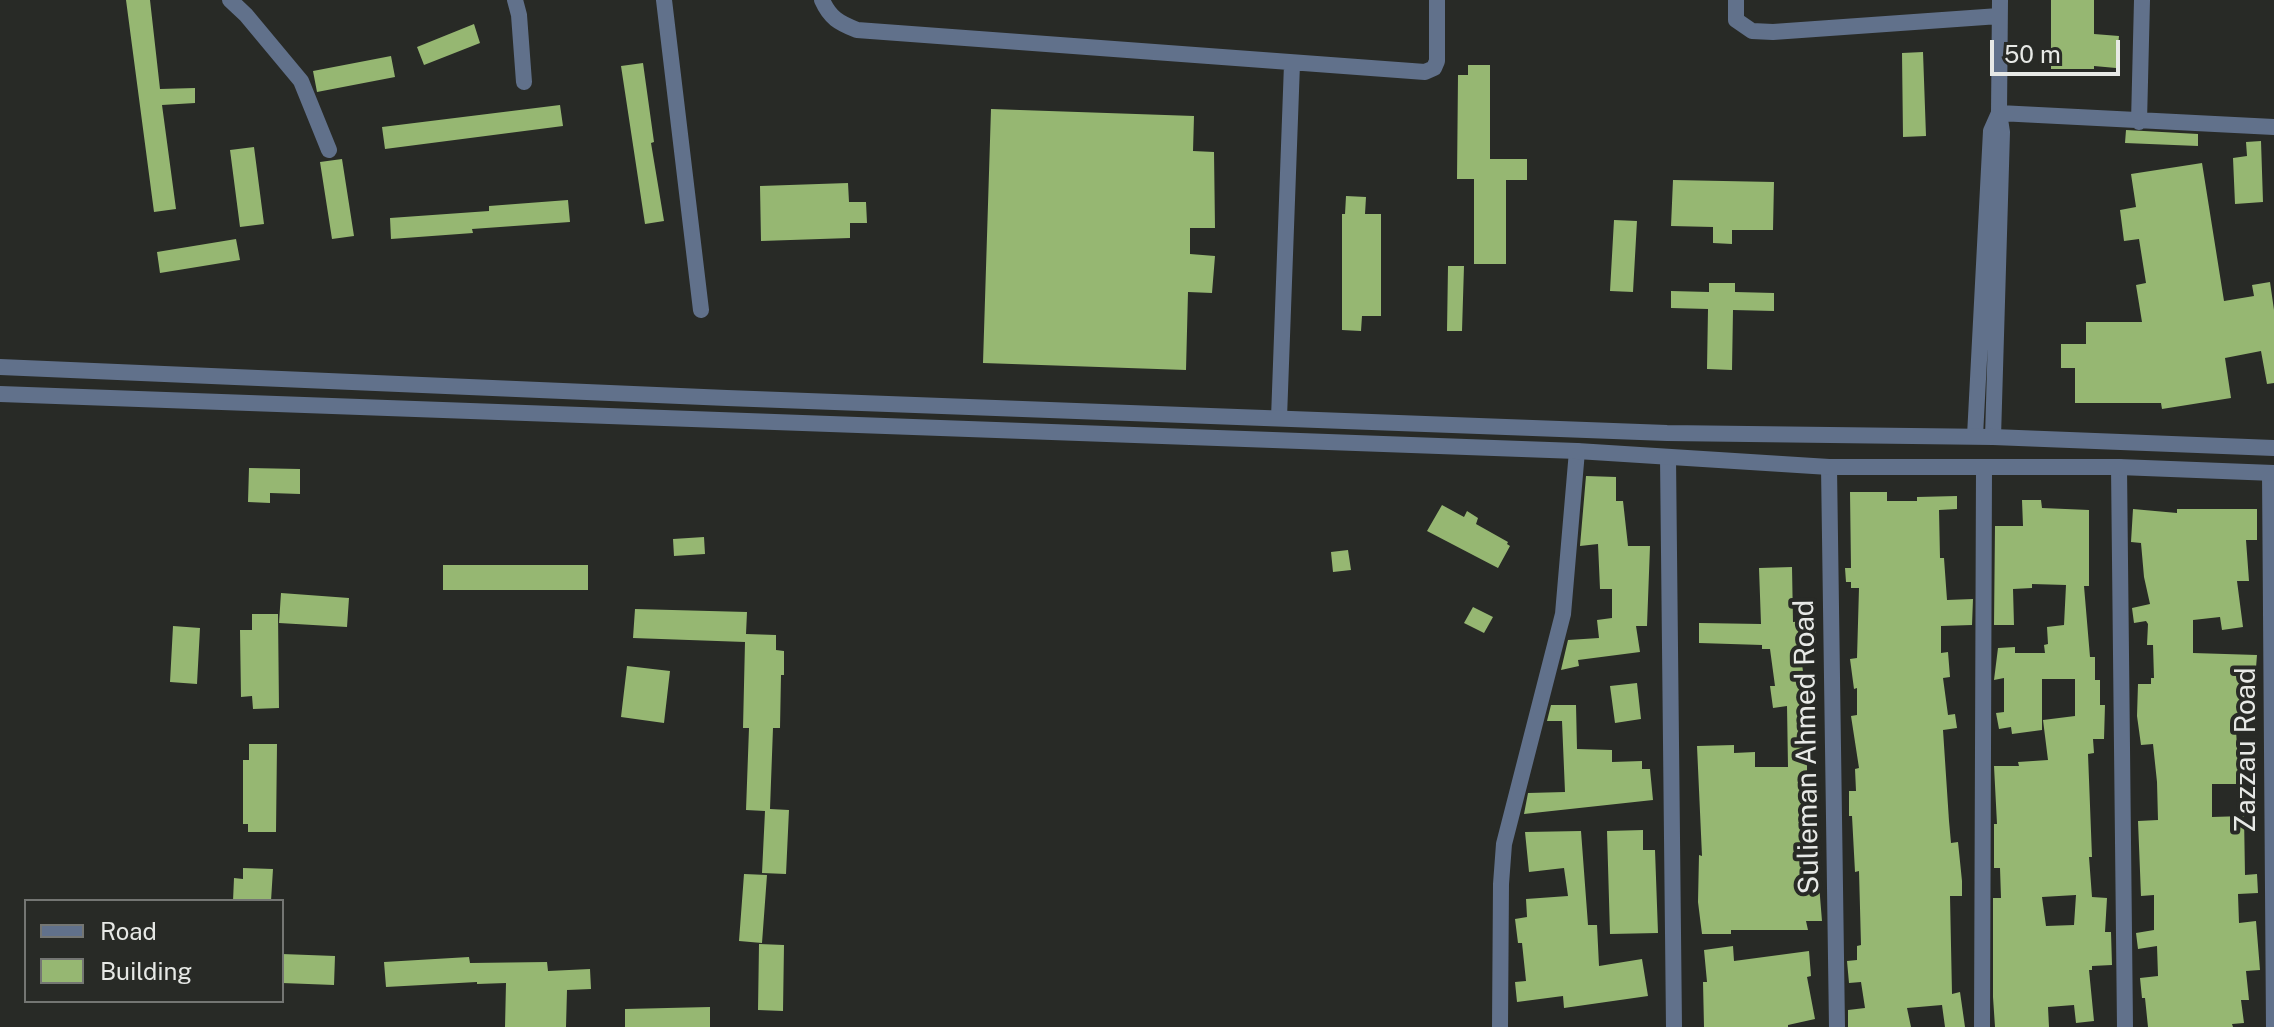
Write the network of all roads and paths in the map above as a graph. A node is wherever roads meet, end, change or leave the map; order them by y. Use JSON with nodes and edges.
{"nodes":[{"id":1,"x":230,"y":0,"type":"edge"},
{"id":2,"x":515,"y":0,"type":"edge"},
{"id":3,"x":664,"y":0,"type":"edge"},
{"id":4,"x":822,"y":0,"type":"edge"},
{"id":5,"x":1437,"y":0,"type":"edge"},
{"id":6,"x":1736,"y":0,"type":"edge"},
{"id":7,"x":2142,"y":0,"type":"edge"},
{"id":8,"x":2000,"y":8,"type":"edge"},
{"id":9,"x":1292,"y":64,"type":"junction"},
{"id":10,"x":524,"y":82,"type":"dead end"},
{"id":11,"x":1999,"y":113,"type":"junction"},
{"id":12,"x":2139,"y":122,"type":"junction"},
{"id":13,"x":2274,"y":127,"type":"edge"},
{"id":14,"x":329,"y":150,"type":"dead end"},
{"id":15,"x":701,"y":310,"type":"dead end"},
{"id":16,"x":0,"y":367,"type":"edge"},
{"id":17,"x":0,"y":394,"type":"edge"},
{"id":18,"x":1279,"y":418,"type":"junction"},
{"id":19,"x":1743,"y":433,"type":"junction"},
{"id":20,"x":1975,"y":436,"type":"junction"},
{"id":21,"x":1993,"y":437,"type":"junction"},
{"id":22,"x":2274,"y":448,"type":"edge"},
{"id":23,"x":1577,"y":451,"type":"junction"},
{"id":24,"x":1668,"y":457,"type":"junction"},
{"id":25,"x":1744,"y":461,"type":"junction"},
{"id":26,"x":1829,"y":467,"type":"junction"},
{"id":27,"x":2119,"y":467,"type":"junction"},
{"id":28,"x":1984,"y":468,"type":"junction"},
{"id":29,"x":2272,"y":473,"type":"edge"},
{"id":30,"x":1500,"y":1027,"type":"edge"},
{"id":31,"x":1674,"y":1027,"type":"edge"},
{"id":32,"x":1837,"y":1027,"type":"edge"},
{"id":33,"x":1982,"y":1027,"type":"edge"},
{"id":34,"x":2125,"y":1027,"type":"edge"},
{"id":35,"x":2274,"y":1027,"type":"edge"}],
"edges":[{"from":1,"to":14,"type":"street"},
{"from":2,"to":10,"type":"street"},
{"from":3,"to":15,"type":"street"},
{"from":4,"to":9,"type":"street"},
{"from":5,"to":9,"type":"street"},
{"from":6,"to":8,"type":"street"},
{"from":7,"to":12,"type":"street"},
{"from":8,"to":11,"type":"street"},
{"from":9,"to":18,"type":"street"},
{"from":11,"to":12,"type":"street"},
{"from":11,"to":20,"type":"street"},
{"from":11,"to":21,"type":"street"},
{"from":12,"to":13,"type":"street"},
{"from":16,"to":18,"type":"street"},
{"from":17,"to":23,"type":"street"},
{"from":18,"to":19,"type":"street"},
{"from":19,"to":20,"type":"street"},
{"from":19,"to":25,"type":"street"},
{"from":20,"to":21,"type":"street"},
{"from":21,"to":22,"type":"street"},
{"from":23,"to":24,"type":"street"},
{"from":23,"to":30,"type":"street"},
{"from":24,"to":25,"type":"street"},
{"from":24,"to":31,"type":"street"},
{"from":25,"to":26,"type":"street"},
{"from":26,"to":28,"type":"street"},
{"from":26,"to":32,"type":"street","name":"Sulieman Ahmed Road"},
{"from":27,"to":28,"type":"street"},
{"from":27,"to":29,"type":"street"},
{"from":27,"to":34,"type":"street"},
{"from":28,"to":33,"type":"street"},
{"from":29,"to":35,"type":"street","name":"Zazzau Road"}]}
